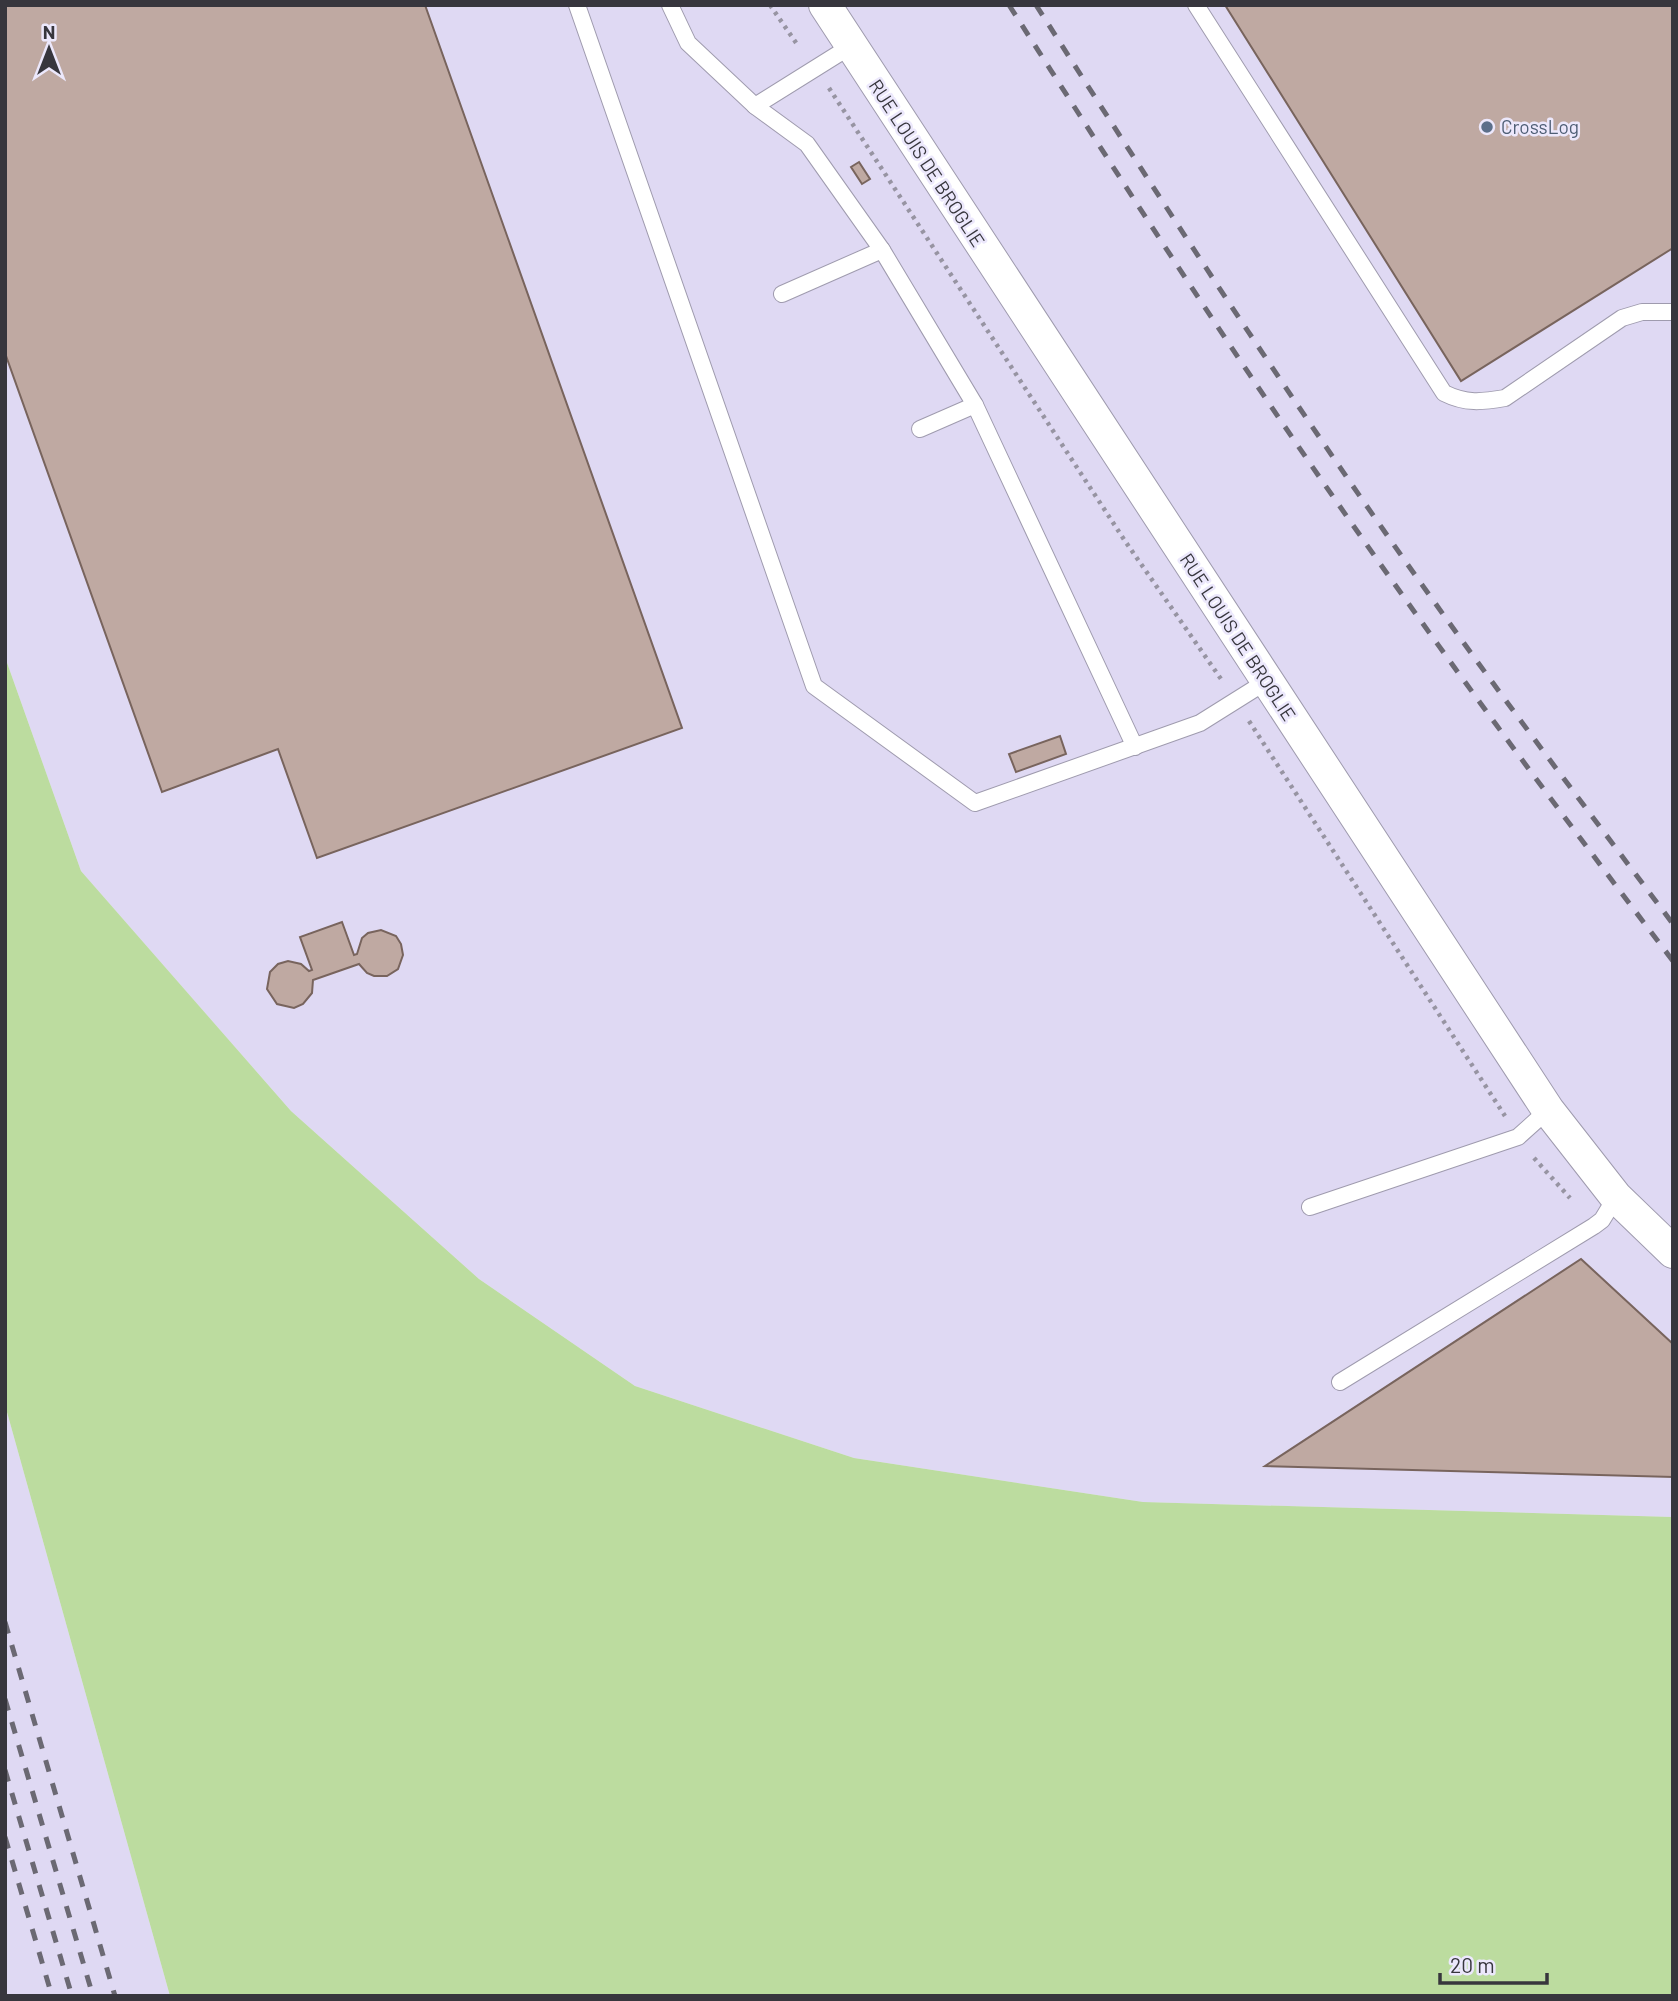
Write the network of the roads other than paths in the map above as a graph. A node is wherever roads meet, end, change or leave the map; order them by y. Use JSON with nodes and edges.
{"nodes":[{"id":1,"x":577,"y":5,"type":"edge"},
{"id":2,"x":670,"y":5,"type":"edge"},
{"id":3,"x":825,"y":5,"type":"edge"},
{"id":4,"x":1196,"y":5,"type":"edge"},
{"id":5,"x":851,"y":46,"type":"junction"},
{"id":6,"x":755,"y":106,"type":"junction"},
{"id":7,"x":881,"y":250,"type":"junction"},
{"id":8,"x":782,"y":294,"type":"dead end"},
{"id":9,"x":1673,"y":312,"type":"edge"},
{"id":10,"x":975,"y":405,"type":"junction"},
{"id":11,"x":920,"y":429,"type":"dead end"},
{"id":12,"x":1267,"y":681,"type":"junction"},
{"id":13,"x":1135,"y":747,"type":"junction"},
{"id":14,"x":1548,"y":1110,"type":"junction"},
{"id":15,"x":1616,"y":1197,"type":"junction"},
{"id":16,"x":1310,"y":1207,"type":"dead end"},
{"id":17,"x":1673,"y":1252,"type":"edge"},
{"id":18,"x":1340,"y":1382,"type":"dead end"}],
"edges":[{"from":1,"to":13,"type":"lane"},
{"from":2,"to":6,"type":"lane"},
{"from":3,"to":5,"type":"street","name":"RUE LOUIS DE BROGLIE"},
{"from":4,"to":9,"type":"lane"},
{"from":5,"to":6,"type":"lane"},
{"from":5,"to":12,"type":"street","name":"RUE LOUIS DE BROGLIE"},
{"from":6,"to":7,"type":"lane"},
{"from":7,"to":8,"type":"lane"},
{"from":7,"to":10,"type":"lane"},
{"from":10,"to":11,"type":"lane"},
{"from":10,"to":13,"type":"lane"},
{"from":12,"to":13,"type":"lane"},
{"from":12,"to":14,"type":"street","name":"RUE LOUIS DE BROGLIE"},
{"from":14,"to":15,"type":"street","name":"RUE LOUIS DE BROGLIE"},
{"from":14,"to":16,"type":"lane"},
{"from":15,"to":17,"type":"street","name":"RUE LOUIS DE BROGLIE"},
{"from":15,"to":18,"type":"lane"}]}
